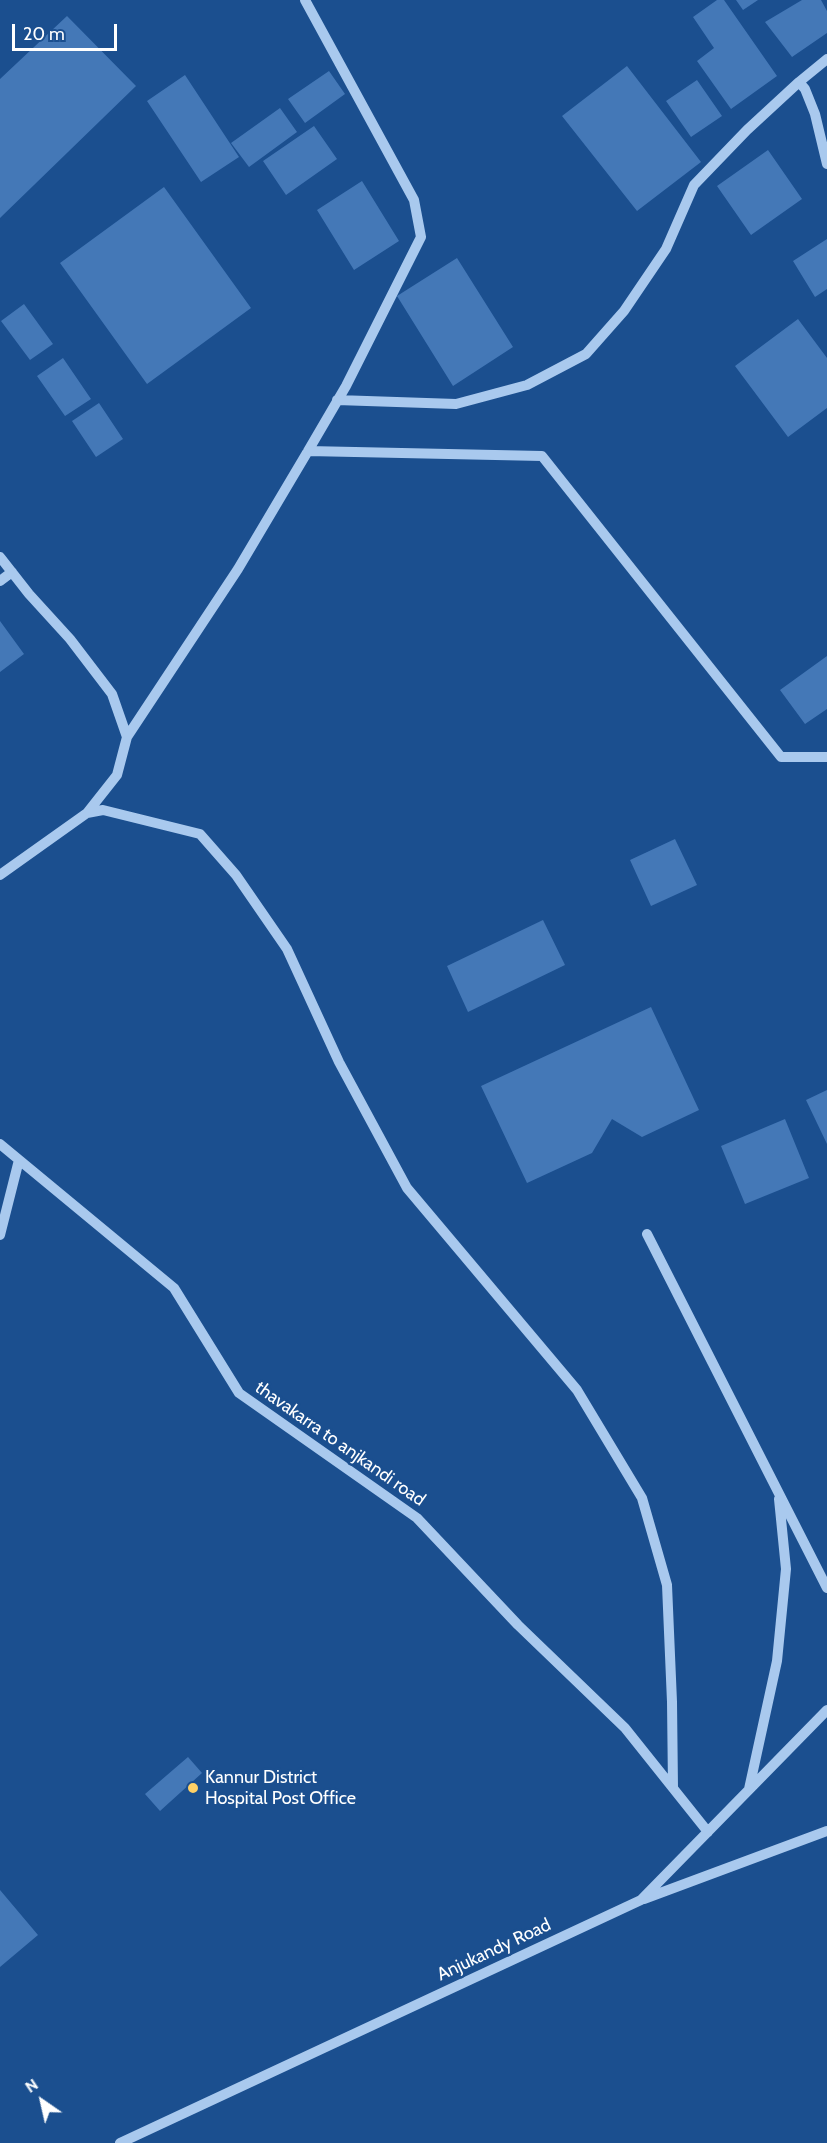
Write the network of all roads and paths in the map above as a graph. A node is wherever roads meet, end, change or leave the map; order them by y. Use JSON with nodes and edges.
{"nodes":[{"id":1,"x":305,"y":0,"type":"edge"},
{"id":2,"x":827,"y":59,"type":"edge"},
{"id":3,"x":799,"y":82,"type":"junction"},
{"id":4,"x":827,"y":164,"type":"edge"},
{"id":5,"x":337,"y":400,"type":"junction"},
{"id":6,"x":308,"y":451,"type":"junction"},
{"id":7,"x":0,"y":557,"type":"edge"},
{"id":8,"x":12,"y":572,"type":"junction"},
{"id":9,"x":0,"y":581,"type":"edge"},
{"id":10,"x":127,"y":737,"type":"junction"},
{"id":11,"x":827,"y":758,"type":"edge"},
{"id":12,"x":87,"y":813,"type":"junction"},
{"id":13,"x":0,"y":875,"type":"edge"},
{"id":14,"x":0,"y":1143,"type":"edge"},
{"id":15,"x":19,"y":1160,"type":"junction"},
{"id":16,"x":647,"y":1234,"type":"dead end"},
{"id":17,"x":0,"y":1235,"type":"edge"},
{"id":18,"x":778,"y":1491,"type":"junction"},
{"id":19,"x":827,"y":1588,"type":"edge"},
{"id":20,"x":827,"y":1710,"type":"edge"},
{"id":21,"x":673,"y":1788,"type":"junction"},
{"id":22,"x":749,"y":1789,"type":"junction"},
{"id":23,"x":827,"y":1831,"type":"edge"},
{"id":24,"x":708,"y":1832,"type":"junction"},
{"id":25,"x":641,"y":1900,"type":"junction"},
{"id":26,"x":120,"y":2143,"type":"edge"}],
"edges":[{"from":1,"to":5,"type":"street"},
{"from":2,"to":3,"type":"street"},
{"from":3,"to":4,"type":"street"},
{"from":3,"to":5,"type":"street"},
{"from":5,"to":6,"type":"street"},
{"from":6,"to":10,"type":"street"},
{"from":6,"to":11,"type":"street"},
{"from":7,"to":8,"type":"street"},
{"from":8,"to":9,"type":"street"},
{"from":8,"to":10,"type":"street"},
{"from":10,"to":12,"type":"street"},
{"from":12,"to":13,"type":"street"},
{"from":12,"to":21,"type":"street"},
{"from":14,"to":15,"type":"street","name":"thavakarra to anjkandi road"},
{"from":15,"to":17,"type":"street"},
{"from":15,"to":21,"type":"street","name":"thavakarra to anjkandi road"},
{"from":16,"to":18,"type":"street"},
{"from":18,"to":19,"type":"street"},
{"from":18,"to":22,"type":"street"},
{"from":20,"to":22,"type":"street","name":"Anjukandy Road"},
{"from":21,"to":24,"type":"street","name":"thavakarra to anjkandi road"},
{"from":22,"to":24,"type":"street","name":"Anjukandy Road"},
{"from":23,"to":25,"type":"street"},
{"from":24,"to":25,"type":"street","name":"Anjukandy Road"},
{"from":25,"to":26,"type":"street","name":"Anjukandy Road"}]}
